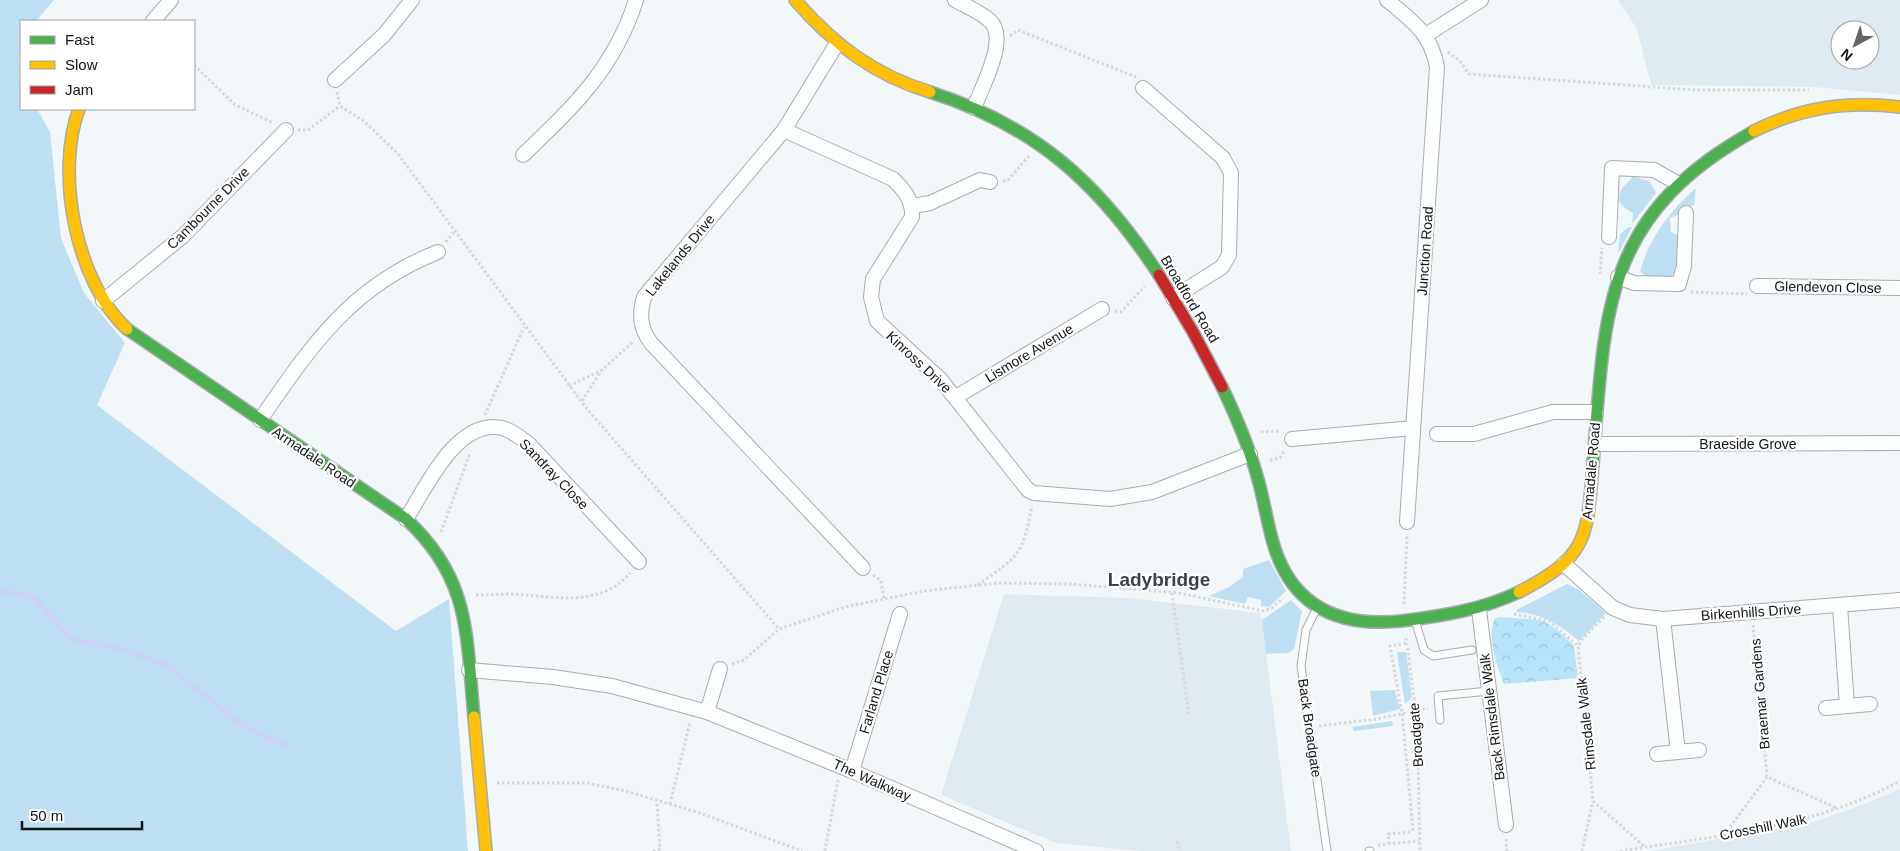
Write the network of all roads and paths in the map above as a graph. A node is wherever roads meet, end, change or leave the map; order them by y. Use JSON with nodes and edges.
{"nodes":[{"id":1,"x":171,"y":0,"type":"edge"},
{"id":2,"x":412,"y":0,"type":"edge"},
{"id":3,"x":636,"y":0,"type":"edge"},
{"id":4,"x":795,"y":0,"type":"edge"},
{"id":5,"x":955,"y":0,"type":"edge"},
{"id":6,"x":1387,"y":0,"type":"edge"},
{"id":7,"x":1481,"y":0,"type":"edge"},
{"id":8,"x":154,"y":20,"type":"edge"},
{"id":9,"x":1426,"y":35,"type":"junction"},
{"id":10,"x":998,"y":43,"type":"junction"},
{"id":11,"x":836,"y":45,"type":"junction"},
{"id":12,"x":1434,"y":50,"type":"junction"},
{"id":13,"x":195,"y":67,"type":"edge"},
{"id":14,"x":335,"y":80,"type":"joint"},
{"id":15,"x":1143,"y":88,"type":"joint"},
{"id":16,"x":340,"y":106,"type":"junction"},
{"id":17,"x":1821,"y":107,"type":"junction"},
{"id":18,"x":1900,"y":107,"type":"edge"},
{"id":19,"x":974,"y":108,"type":"junction"},
{"id":20,"x":79,"y":110,"type":"edge"},
{"id":21,"x":286,"y":130,"type":"junction"},
{"id":22,"x":784,"y":130,"type":"junction"},
{"id":23,"x":1037,"y":143,"type":"junction"},
{"id":24,"x":523,"y":155,"type":"dead end"},
{"id":25,"x":990,"y":182,"type":"joint"},
{"id":26,"x":1677,"y":183,"type":"junction"},
{"id":27,"x":913,"y":206,"type":"junction"},
{"id":28,"x":1686,"y":213,"type":"dead end"},
{"id":29,"x":1609,"y":237,"type":"dead end"},
{"id":30,"x":438,"y":252,"type":"dead end"},
{"id":31,"x":1157,"y":273,"type":"junction"},
{"id":32,"x":1618,"y":277,"type":"junction"},
{"id":33,"x":1679,"y":284,"type":"junction"},
{"id":34,"x":1757,"y":286,"type":"joint"},
{"id":35,"x":1900,"y":288,"type":"edge"},
{"id":36,"x":1173,"y":298,"type":"junction"},
{"id":37,"x":103,"y":301,"type":"junction"},
{"id":38,"x":1102,"y":309,"type":"joint"},
{"id":39,"x":643,"y":332,"type":"junction"},
{"id":40,"x":602,"y":370,"type":"junction"},
{"id":41,"x":569,"y":386,"type":"junction"},
{"id":42,"x":956,"y":397,"type":"junction"},
{"id":43,"x":582,"y":402,"type":"junction"},
{"id":44,"x":1596,"y":412,"type":"junction"},
{"id":45,"x":260,"y":420,"type":"junction"},
{"id":46,"x":1414,"y":428,"type":"junction"},
{"id":47,"x":1243,"y":433,"type":"junction"},
{"id":48,"x":1437,"y":434,"type":"dead end"},
{"id":49,"x":1292,"y":439,"type":"junction"},
{"id":50,"x":1900,"y":443,"type":"edge"},
{"id":51,"x":1596,"y":444,"type":"junction"},
{"id":52,"x":1251,"y":458,"type":"junction"},
{"id":53,"x":1034,"y":493,"type":"junction"},
{"id":54,"x":406,"y":519,"type":"junction"},
{"id":55,"x":1407,"y":522,"type":"joint"},
{"id":56,"x":639,"y":562,"type":"joint"},
{"id":57,"x":1564,"y":564,"type":"junction"},
{"id":58,"x":863,"y":568,"type":"joint"},
{"id":59,"x":977,"y":585,"type":"junction"},
{"id":60,"x":1296,"y":586,"type":"junction"},
{"id":61,"x":1172,"y":593,"type":"junction"},
{"id":62,"x":461,"y":596,"type":"junction"},
{"id":63,"x":884,"y":599,"type":"junction"},
{"id":64,"x":1900,"y":600,"type":"edge"},
{"id":65,"x":1840,"y":606,"type":"junction"},
{"id":66,"x":1317,"y":608,"type":"junction"},
{"id":67,"x":1485,"y":608,"type":"junction"},
{"id":68,"x":1612,"y":608,"type":"junction"},
{"id":69,"x":1752,"y":611,"type":"junction"},
{"id":70,"x":900,"y":614,"type":"dead end"},
{"id":71,"x":1663,"y":618,"type":"junction"},
{"id":72,"x":1409,"y":620,"type":"junction"},
{"id":73,"x":779,"y":629,"type":"junction"},
{"id":74,"x":1406,"y":643,"type":"junction"},
{"id":75,"x":1578,"y":646,"type":"junction"},
{"id":76,"x":1472,"y":650,"type":"dead end"},
{"id":77,"x":720,"y":669,"type":"joint"},
{"id":78,"x":470,"y":670,"type":"junction"},
{"id":79,"x":1489,"y":691,"type":"junction"},
{"id":80,"x":1870,"y":704,"type":"dead end"},
{"id":81,"x":1847,"y":706,"type":"junction"},
{"id":82,"x":1439,"y":707,"type":"junction"},
{"id":83,"x":1826,"y":708,"type":"dead end"},
{"id":84,"x":1415,"y":709,"type":"junction"},
{"id":85,"x":700,"y":710,"type":"junction"},
{"id":86,"x":1402,"y":713,"type":"junction"},
{"id":87,"x":1189,"y":715,"type":"dead end"},
{"id":88,"x":1440,"y":720,"type":"dead end"},
{"id":89,"x":1310,"y":727,"type":"junction"},
{"id":90,"x":1699,"y":750,"type":"dead end"},
{"id":91,"x":1678,"y":752,"type":"junction"},
{"id":92,"x":1657,"y":754,"type":"dead end"},
{"id":93,"x":846,"y":768,"type":"junction"},
{"id":94,"x":1767,"y":777,"type":"junction"},
{"id":95,"x":1900,"y":781,"type":"edge"},
{"id":96,"x":481,"y":783,"type":"junction"},
{"id":97,"x":1593,"y":801,"type":"junction"},
{"id":98,"x":657,"y":802,"type":"junction"},
{"id":99,"x":670,"y":804,"type":"junction"},
{"id":100,"x":1837,"y":809,"type":"junction"},
{"id":101,"x":1506,"y":825,"type":"dead end"},
{"id":102,"x":1724,"y":835,"type":"junction"},
{"id":103,"x":1177,"y":840,"type":"dead end"},
{"id":104,"x":1419,"y":841,"type":"junction"},
{"id":105,"x":1389,"y":844,"type":"junction"},
{"id":106,"x":1645,"y":847,"type":"junction"},
{"id":107,"x":486,"y":851,"type":"edge"},
{"id":108,"x":653,"y":851,"type":"edge"},
{"id":109,"x":802,"y":851,"type":"edge"},
{"id":110,"x":825,"y":851,"type":"edge"},
{"id":111,"x":1036,"y":851,"type":"edge"},
{"id":112,"x":1178,"y":851,"type":"edge"},
{"id":113,"x":1327,"y":851,"type":"edge"},
{"id":114,"x":1369,"y":851,"type":"edge"},
{"id":115,"x":1420,"y":851,"type":"edge"},
{"id":116,"x":1582,"y":851,"type":"edge"},
{"id":117,"x":1620,"y":851,"type":"edge"}],
"edges":[{"from":1,"to":8,"type":"street"},
{"from":2,"to":14,"type":"street"},
{"from":3,"to":24,"type":"street"},
{"from":4,"to":11,"type":"street","name":"Broadford Road"},
{"from":5,"to":10,"type":"street"},
{"from":6,"to":9,"type":"street","name":"Junction Road"},
{"from":7,"to":9,"type":"street"},
{"from":9,"to":12,"type":"street","name":"Junction Road"},
{"from":10,"to":15,"type":"path"},
{"from":10,"to":19,"type":"street"},
{"from":11,"to":19,"type":"street","name":"Broadford Road"},
{"from":11,"to":22,"type":"street","name":"Lakelands Drive"},
{"from":12,"to":17,"type":"path"},
{"from":12,"to":46,"type":"street","name":"Junction Road"},
{"from":13,"to":21,"type":"path"},
{"from":14,"to":16,"type":"path"},
{"from":15,"to":36,"type":"street"},
{"from":16,"to":21,"type":"path"},
{"from":16,"to":41,"type":"path"},
{"from":17,"to":18,"type":"street","name":"Armadale Road"},
{"from":17,"to":26,"type":"street","name":"Armadale Road"},
{"from":19,"to":23,"type":"street","name":"Broadford Road"},
{"from":20,"to":37,"type":"street","name":"Armadale Road"},
{"from":21,"to":37,"type":"street","name":"Cambourne Drive"},
{"from":22,"to":27,"type":"street"},
{"from":22,"to":39,"type":"street","name":"Lakelands Drive"},
{"from":23,"to":25,"type":"path"},
{"from":23,"to":31,"type":"street","name":"Broadford Road"},
{"from":25,"to":27,"type":"street"},
{"from":26,"to":29,"type":"street"},
{"from":26,"to":32,"type":"street","name":"Armadale Road"},
{"from":27,"to":42,"type":"street","name":"Kinross Drive"},
{"from":28,"to":33,"type":"street"},
{"from":30,"to":45,"type":"street"},
{"from":31,"to":36,"type":"street","name":"Broadford Road"},
{"from":31,"to":38,"type":"path"},
{"from":32,"to":33,"type":"street"},
{"from":32,"to":44,"type":"street","name":"Armadale Road"},
{"from":33,"to":34,"type":"path"},
{"from":34,"to":35,"type":"street","name":"Glendevon Close"},
{"from":36,"to":47,"type":"street","name":"Broadford Road"},
{"from":37,"to":45,"type":"street","name":"Armadale Road"},
{"from":38,"to":42,"type":"street","name":"Lismore Avenue"},
{"from":39,"to":40,"type":"path"},
{"from":39,"to":58,"type":"street"},
{"from":40,"to":41,"type":"path"},
{"from":40,"to":43,"type":"path"},
{"from":41,"to":43,"type":"path"},
{"from":42,"to":53,"type":"street","name":"Kinross Drive"},
{"from":43,"to":73,"type":"path"},
{"from":44,"to":48,"type":"street"},
{"from":44,"to":51,"type":"street","name":"Armadale Road"},
{"from":45,"to":54,"type":"street","name":"Armadale Road"},
{"from":46,"to":49,"type":"street"},
{"from":46,"to":55,"type":"street","name":"Junction Road"},
{"from":47,"to":49,"type":"path"},
{"from":47,"to":52,"type":"street","name":"Broadford Road"},
{"from":49,"to":52,"type":"path"},
{"from":50,"to":51,"type":"street","name":"Braeside Grove"},
{"from":51,"to":57,"type":"street","name":"Armadale Road"},
{"from":52,"to":53,"type":"street"},
{"from":52,"to":60,"type":"street","name":"Broadford Road"},
{"from":53,"to":59,"type":"path"},
{"from":54,"to":56,"type":"street","name":"Sandray Close"},
{"from":54,"to":62,"type":"street","name":"Armadale Road"},
{"from":55,"to":72,"type":"path","name":"Broadgate"},
{"from":56,"to":62,"type":"path"},
{"from":57,"to":67,"type":"street","name":"Armadale Road"},
{"from":57,"to":68,"type":"street","name":"Birkenhills Drive"},
{"from":58,"to":63,"type":"path"},
{"from":59,"to":61,"type":"path"},
{"from":59,"to":63,"type":"path"},
{"from":60,"to":61,"type":"path"},
{"from":60,"to":66,"type":"street","name":"Broadford Road"},
{"from":61,"to":87,"type":"path"},
{"from":62,"to":78,"type":"street","name":"Armadale Road"},
{"from":63,"to":73,"type":"path"},
{"from":64,"to":65,"type":"street","name":"Birkenhills Drive"},
{"from":65,"to":69,"type":"street","name":"Birkenhills Drive"},
{"from":65,"to":81,"type":"street"},
{"from":66,"to":72,"type":"street","name":"Broadford Road"},
{"from":66,"to":89,"type":"lane","name":"Back Broadgate"},
{"from":67,"to":72,"type":"street","name":"Broadford Road"},
{"from":67,"to":75,"type":"path"},
{"from":67,"to":79,"type":"street","name":"Back Rimsdale Walk"},
{"from":68,"to":71,"type":"street","name":"Birkenhills Drive"},
{"from":68,"to":75,"type":"path"},
{"from":69,"to":71,"type":"street","name":"Birkenhills Drive"},
{"from":69,"to":94,"type":"path","name":"Braemar Gardens"},
{"from":70,"to":93,"type":"street","name":"Farland Place"},
{"from":71,"to":91,"type":"street"},
{"from":72,"to":74,"type":"path","name":"Broadgate"},
{"from":72,"to":76,"type":"lane"},
{"from":73,"to":77,"type":"path"},
{"from":74,"to":84,"type":"path","name":"Broadgate"},
{"from":74,"to":86,"type":"path"},
{"from":75,"to":97,"type":"path","name":"Rimsdale Walk"},
{"from":77,"to":85,"type":"street"},
{"from":78,"to":85,"type":"street","name":"The Walkway"},
{"from":78,"to":96,"type":"street","name":"Armadale Road"},
{"from":79,"to":82,"type":"lane"},
{"from":79,"to":101,"type":"street","name":"Back Rimsdale Walk"},
{"from":80,"to":81,"type":"street"},
{"from":81,"to":83,"type":"street"},
{"from":82,"to":84,"type":"path"},
{"from":82,"to":88,"type":"lane"},
{"from":84,"to":86,"type":"path"},
{"from":84,"to":104,"type":"path","name":"Broadgate"},
{"from":85,"to":93,"type":"street","name":"The Walkway"},
{"from":85,"to":99,"type":"path"},
{"from":86,"to":89,"type":"path"},
{"from":86,"to":105,"type":"path"},
{"from":89,"to":113,"type":"lane","name":"Back Broadgate"},
{"from":90,"to":91,"type":"street"},
{"from":91,"to":92,"type":"street"},
{"from":93,"to":110,"type":"path"},
{"from":93,"to":111,"type":"street","name":"The Walkway"},
{"from":94,"to":100,"type":"path"},
{"from":94,"to":102,"type":"path"},
{"from":95,"to":100,"type":"path","name":"Crosshill Walk"},
{"from":96,"to":98,"type":"path"},
{"from":96,"to":107,"type":"street","name":"Armadale Road"},
{"from":97,"to":106,"type":"path"},
{"from":97,"to":116,"type":"path","name":"Rimsdale Walk"},
{"from":98,"to":99,"type":"path"},
{"from":98,"to":108,"type":"path"},
{"from":99,"to":109,"type":"path"},
{"from":100,"to":102,"type":"path","name":"Crosshill Walk"},
{"from":102,"to":106,"type":"path","name":"Crosshill Walk"},
{"from":103,"to":112,"type":"path"},
{"from":104,"to":105,"type":"path"},
{"from":104,"to":115,"type":"path","name":"Broadgate"},
{"from":105,"to":114,"type":"path"},
{"from":106,"to":117,"type":"path","name":"Crosshill Walk"}]}
